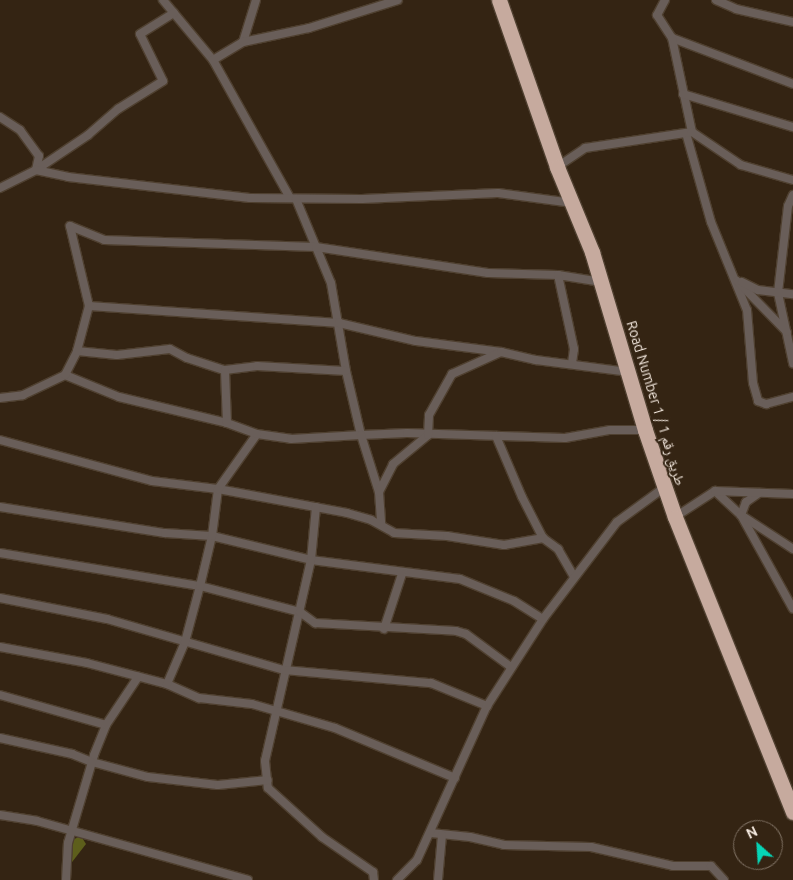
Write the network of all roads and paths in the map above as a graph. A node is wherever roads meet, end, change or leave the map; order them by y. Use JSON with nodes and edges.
{"nodes":[{"id":1,"x":163,"y":0,"type":"edge"},
{"id":2,"x":256,"y":0,"type":"edge"},
{"id":3,"x":398,"y":0,"type":"edge"},
{"id":4,"x":499,"y":0,"type":"edge"},
{"id":5,"x":665,"y":0,"type":"edge"},
{"id":6,"x":716,"y":0,"type":"edge"},
{"id":7,"x":174,"y":13,"type":"junction"},
{"id":8,"x":793,"y":22,"type":"edge"},
{"id":9,"x":672,"y":38,"type":"junction"},
{"id":10,"x":243,"y":42,"type":"junction"},
{"id":11,"x":213,"y":60,"type":"junction"},
{"id":12,"x":793,"y":84,"type":"edge"},
{"id":13,"x":683,"y":94,"type":"junction"},
{"id":14,"x":1,"y":115,"type":"edge"},
{"id":15,"x":793,"y":127,"type":"edge"},
{"id":16,"x":689,"y":133,"type":"junction"},
{"id":17,"x":557,"y":167,"type":"junction"},
{"id":18,"x":36,"y":170,"type":"junction"},
{"id":19,"x":793,"y":180,"type":"edge"},
{"id":20,"x":0,"y":188,"type":"edge"},
{"id":21,"x":793,"y":195,"type":"edge"},
{"id":22,"x":293,"y":197,"type":"junction"},
{"id":23,"x":574,"y":203,"type":"junction"},
{"id":24,"x":790,"y":237,"type":"edge"},
{"id":25,"x":316,"y":248,"type":"junction"},
{"id":26,"x":558,"y":275,"type":"junction"},
{"id":27,"x":736,"y":279,"type":"junction"},
{"id":28,"x":601,"y":282,"type":"junction"},
{"id":29,"x":778,"y":293,"type":"junction"},
{"id":30,"x":793,"y":294,"type":"edge"},
{"id":31,"x":89,"y":306,"type":"junction"},
{"id":32,"x":340,"y":323,"type":"junction"},
{"id":33,"x":790,"y":334,"type":"edge"},
{"id":34,"x":78,"y":351,"type":"junction"},
{"id":35,"x":501,"y":352,"type":"junction"},
{"id":36,"x":572,"y":363,"type":"junction"},
{"id":37,"x":793,"y":364,"type":"edge"},
{"id":38,"x":225,"y":370,"type":"junction"},
{"id":39,"x":346,"y":371,"type":"junction"},
{"id":40,"x":629,"y":372,"type":"junction"},
{"id":41,"x":65,"y":375,"type":"junction"},
{"id":42,"x":793,"y":397,"type":"edge"},
{"id":43,"x":0,"y":398,"type":"edge"},
{"id":44,"x":227,"y":423,"type":"junction"},
{"id":45,"x":645,"y":430,"type":"junction"},
{"id":46,"x":257,"y":434,"type":"junction"},
{"id":47,"x":428,"y":434,"type":"junction"},
{"id":48,"x":362,"y":435,"type":"junction"},
{"id":49,"x":496,"y":436,"type":"junction"},
{"id":50,"x":0,"y":440,"type":"edge"},
{"id":51,"x":665,"y":487,"type":"junction"},
{"id":52,"x":218,"y":489,"type":"junction"},
{"id":53,"x":715,"y":491,"type":"junction"},
{"id":54,"x":379,"y":492,"type":"junction"},
{"id":55,"x":759,"y":493,"type":"junction"},
{"id":56,"x":793,"y":494,"type":"edge"},
{"id":57,"x":0,"y":507,"type":"edge"},
{"id":58,"x":316,"y":507,"type":"junction"},
{"id":59,"x":741,"y":515,"type":"junction"},
{"id":60,"x":675,"y":517,"type":"junction"},
{"id":61,"x":382,"y":524,"type":"junction"},
{"id":62,"x":212,"y":536,"type":"junction"},
{"id":63,"x":544,"y":538,"type":"junction"},
{"id":64,"x":793,"y":549,"type":"edge"},
{"id":65,"x":0,"y":553,"type":"edge"},
{"id":66,"x":311,"y":560,"type":"junction"},
{"id":67,"x":402,"y":574,"type":"junction"},
{"id":68,"x":574,"y":576,"type":"junction"},
{"id":69,"x":200,"y":586,"type":"junction"},
{"id":70,"x":0,"y":598,"type":"edge"},
{"id":71,"x":793,"y":609,"type":"edge"},
{"id":72,"x":300,"y":612,"type":"junction"},
{"id":73,"x":543,"y":619,"type":"junction"},
{"id":74,"x":384,"y":629,"type":"junction"},
{"id":75,"x":185,"y":642,"type":"junction"},
{"id":76,"x":0,"y":647,"type":"edge"},
{"id":77,"x":512,"y":667,"type":"junction"},
{"id":78,"x":284,"y":670,"type":"junction"},
{"id":79,"x":138,"y":677,"type":"junction"},
{"id":80,"x":167,"y":684,"type":"junction"},
{"id":81,"x":0,"y":695,"type":"edge"},
{"id":82,"x":487,"y":706,"type":"junction"},
{"id":83,"x":277,"y":714,"type":"junction"},
{"id":84,"x":106,"y":725,"type":"junction"},
{"id":85,"x":0,"y":738,"type":"edge"},
{"id":86,"x":92,"y":762,"type":"junction"},
{"id":87,"x":455,"y":778,"type":"junction"},
{"id":88,"x":268,"y":780,"type":"junction"},
{"id":89,"x":793,"y":812,"type":"edge"},
{"id":90,"x":0,"y":815,"type":"edge"},
{"id":91,"x":72,"y":830,"type":"junction"},
{"id":92,"x":431,"y":833,"type":"junction"},
{"id":93,"x":442,"y":834,"type":"junction"},
{"id":94,"x":66,"y":880,"type":"edge"},
{"id":95,"x":248,"y":880,"type":"edge"},
{"id":96,"x":374,"y":880,"type":"edge"},
{"id":97,"x":398,"y":880,"type":"edge"},
{"id":98,"x":438,"y":880,"type":"edge"},
{"id":99,"x":724,"y":880,"type":"edge"}],
"edges":[{"from":1,"to":7,"type":"street"},
{"from":2,"to":10,"type":"street"},
{"from":3,"to":10,"type":"street"},
{"from":4,"to":17,"type":"highway","name":"Road Number 1 / طريق رقم 1"},
{"from":5,"to":9,"type":"street"},
{"from":6,"to":8,"type":"street"},
{"from":7,"to":11,"type":"street"},
{"from":7,"to":18,"type":"street"},
{"from":9,"to":12,"type":"street"},
{"from":9,"to":13,"type":"street"},
{"from":10,"to":11,"type":"street"},
{"from":11,"to":22,"type":"street"},
{"from":13,"to":15,"type":"street"},
{"from":13,"to":16,"type":"street"},
{"from":14,"to":18,"type":"street"},
{"from":16,"to":17,"type":"street"},
{"from":16,"to":19,"type":"street"},
{"from":16,"to":27,"type":"street"},
{"from":17,"to":23,"type":"highway","name":"Road Number 1 / طريق رقم 1"},
{"from":18,"to":20,"type":"street"},
{"from":18,"to":22,"type":"street"},
{"from":21,"to":24,"type":"street"},
{"from":22,"to":23,"type":"street"},
{"from":22,"to":25,"type":"street"},
{"from":23,"to":28,"type":"highway","name":"Road Number 1 / طريق رقم 1"},
{"from":24,"to":29,"type":"street"},
{"from":25,"to":26,"type":"street"},
{"from":25,"to":31,"type":"street"},
{"from":25,"to":32,"type":"street"},
{"from":26,"to":28,"type":"street"},
{"from":26,"to":36,"type":"street"},
{"from":27,"to":29,"type":"street"},
{"from":27,"to":33,"type":"street"},
{"from":27,"to":42,"type":"street"},
{"from":28,"to":40,"type":"highway","name":"Road Number 1 / طريق رقم 1"},
{"from":29,"to":30,"type":"street"},
{"from":29,"to":33,"type":"street"},
{"from":31,"to":32,"type":"street"},
{"from":31,"to":34,"type":"street"},
{"from":32,"to":35,"type":"street"},
{"from":32,"to":39,"type":"street"},
{"from":33,"to":37,"type":"street"},
{"from":34,"to":38,"type":"street"},
{"from":34,"to":41,"type":"street"},
{"from":35,"to":36,"type":"street"},
{"from":35,"to":47,"type":"street"},
{"from":36,"to":40,"type":"street"},
{"from":38,"to":39,"type":"street"},
{"from":38,"to":44,"type":"street"},
{"from":39,"to":48,"type":"street"},
{"from":40,"to":45,"type":"highway","name":"Road Number 1 / طريق رقم 1"},
{"from":41,"to":43,"type":"street"},
{"from":41,"to":44,"type":"street"},
{"from":44,"to":46,"type":"street"},
{"from":45,"to":49,"type":"street"},
{"from":45,"to":51,"type":"highway","name":"Road Number 1 / طريق رقم 1"},
{"from":46,"to":48,"type":"street"},
{"from":46,"to":52,"type":"street"},
{"from":47,"to":48,"type":"street"},
{"from":47,"to":49,"type":"street"},
{"from":47,"to":54,"type":"street"},
{"from":48,"to":54,"type":"street"},
{"from":49,"to":63,"type":"street"},
{"from":50,"to":52,"type":"street"},
{"from":51,"to":60,"type":"highway","name":"Road Number 1 / طريق رقم 1"},
{"from":51,"to":68,"type":"street"},
{"from":52,"to":58,"type":"street"},
{"from":52,"to":62,"type":"street"},
{"from":53,"to":55,"type":"street"},
{"from":53,"to":59,"type":"street"},
{"from":53,"to":60,"type":"street"},
{"from":54,"to":61,"type":"street"},
{"from":55,"to":56,"type":"street"},
{"from":55,"to":59,"type":"street"},
{"from":57,"to":62,"type":"street"},
{"from":58,"to":61,"type":"street"},
{"from":58,"to":66,"type":"street"},
{"from":59,"to":64,"type":"street"},
{"from":59,"to":71,"type":"street"},
{"from":60,"to":89,"type":"highway","name":"Road Number 1 / طريق رقم 1"},
{"from":61,"to":63,"type":"street"},
{"from":62,"to":66,"type":"street"},
{"from":62,"to":69,"type":"street"},
{"from":63,"to":68,"type":"street"},
{"from":65,"to":69,"type":"street"},
{"from":66,"to":67,"type":"street"},
{"from":66,"to":72,"type":"street"},
{"from":67,"to":73,"type":"street"},
{"from":67,"to":74,"type":"street"},
{"from":68,"to":73,"type":"street"},
{"from":69,"to":72,"type":"street"},
{"from":69,"to":75,"type":"street"},
{"from":70,"to":75,"type":"street"},
{"from":72,"to":74,"type":"street"},
{"from":72,"to":78,"type":"street"},
{"from":73,"to":77,"type":"street"},
{"from":74,"to":77,"type":"street"},
{"from":75,"to":78,"type":"street"},
{"from":75,"to":80,"type":"street"},
{"from":76,"to":79,"type":"street"},
{"from":77,"to":82,"type":"street"},
{"from":78,"to":82,"type":"street"},
{"from":78,"to":83,"type":"street"},
{"from":79,"to":80,"type":"street"},
{"from":79,"to":84,"type":"street"},
{"from":80,"to":83,"type":"street"},
{"from":81,"to":84,"type":"street"},
{"from":82,"to":87,"type":"street"},
{"from":83,"to":87,"type":"street"},
{"from":83,"to":88,"type":"street"},
{"from":84,"to":86,"type":"street"},
{"from":85,"to":86,"type":"street"},
{"from":86,"to":88,"type":"street"},
{"from":86,"to":91,"type":"street"},
{"from":87,"to":92,"type":"street"},
{"from":88,"to":96,"type":"street"},
{"from":90,"to":91,"type":"street"},
{"from":91,"to":94,"type":"street"},
{"from":91,"to":95,"type":"street"},
{"from":92,"to":93,"type":"street"},
{"from":92,"to":97,"type":"street"},
{"from":93,"to":98,"type":"street"},
{"from":93,"to":99,"type":"street"}]}
